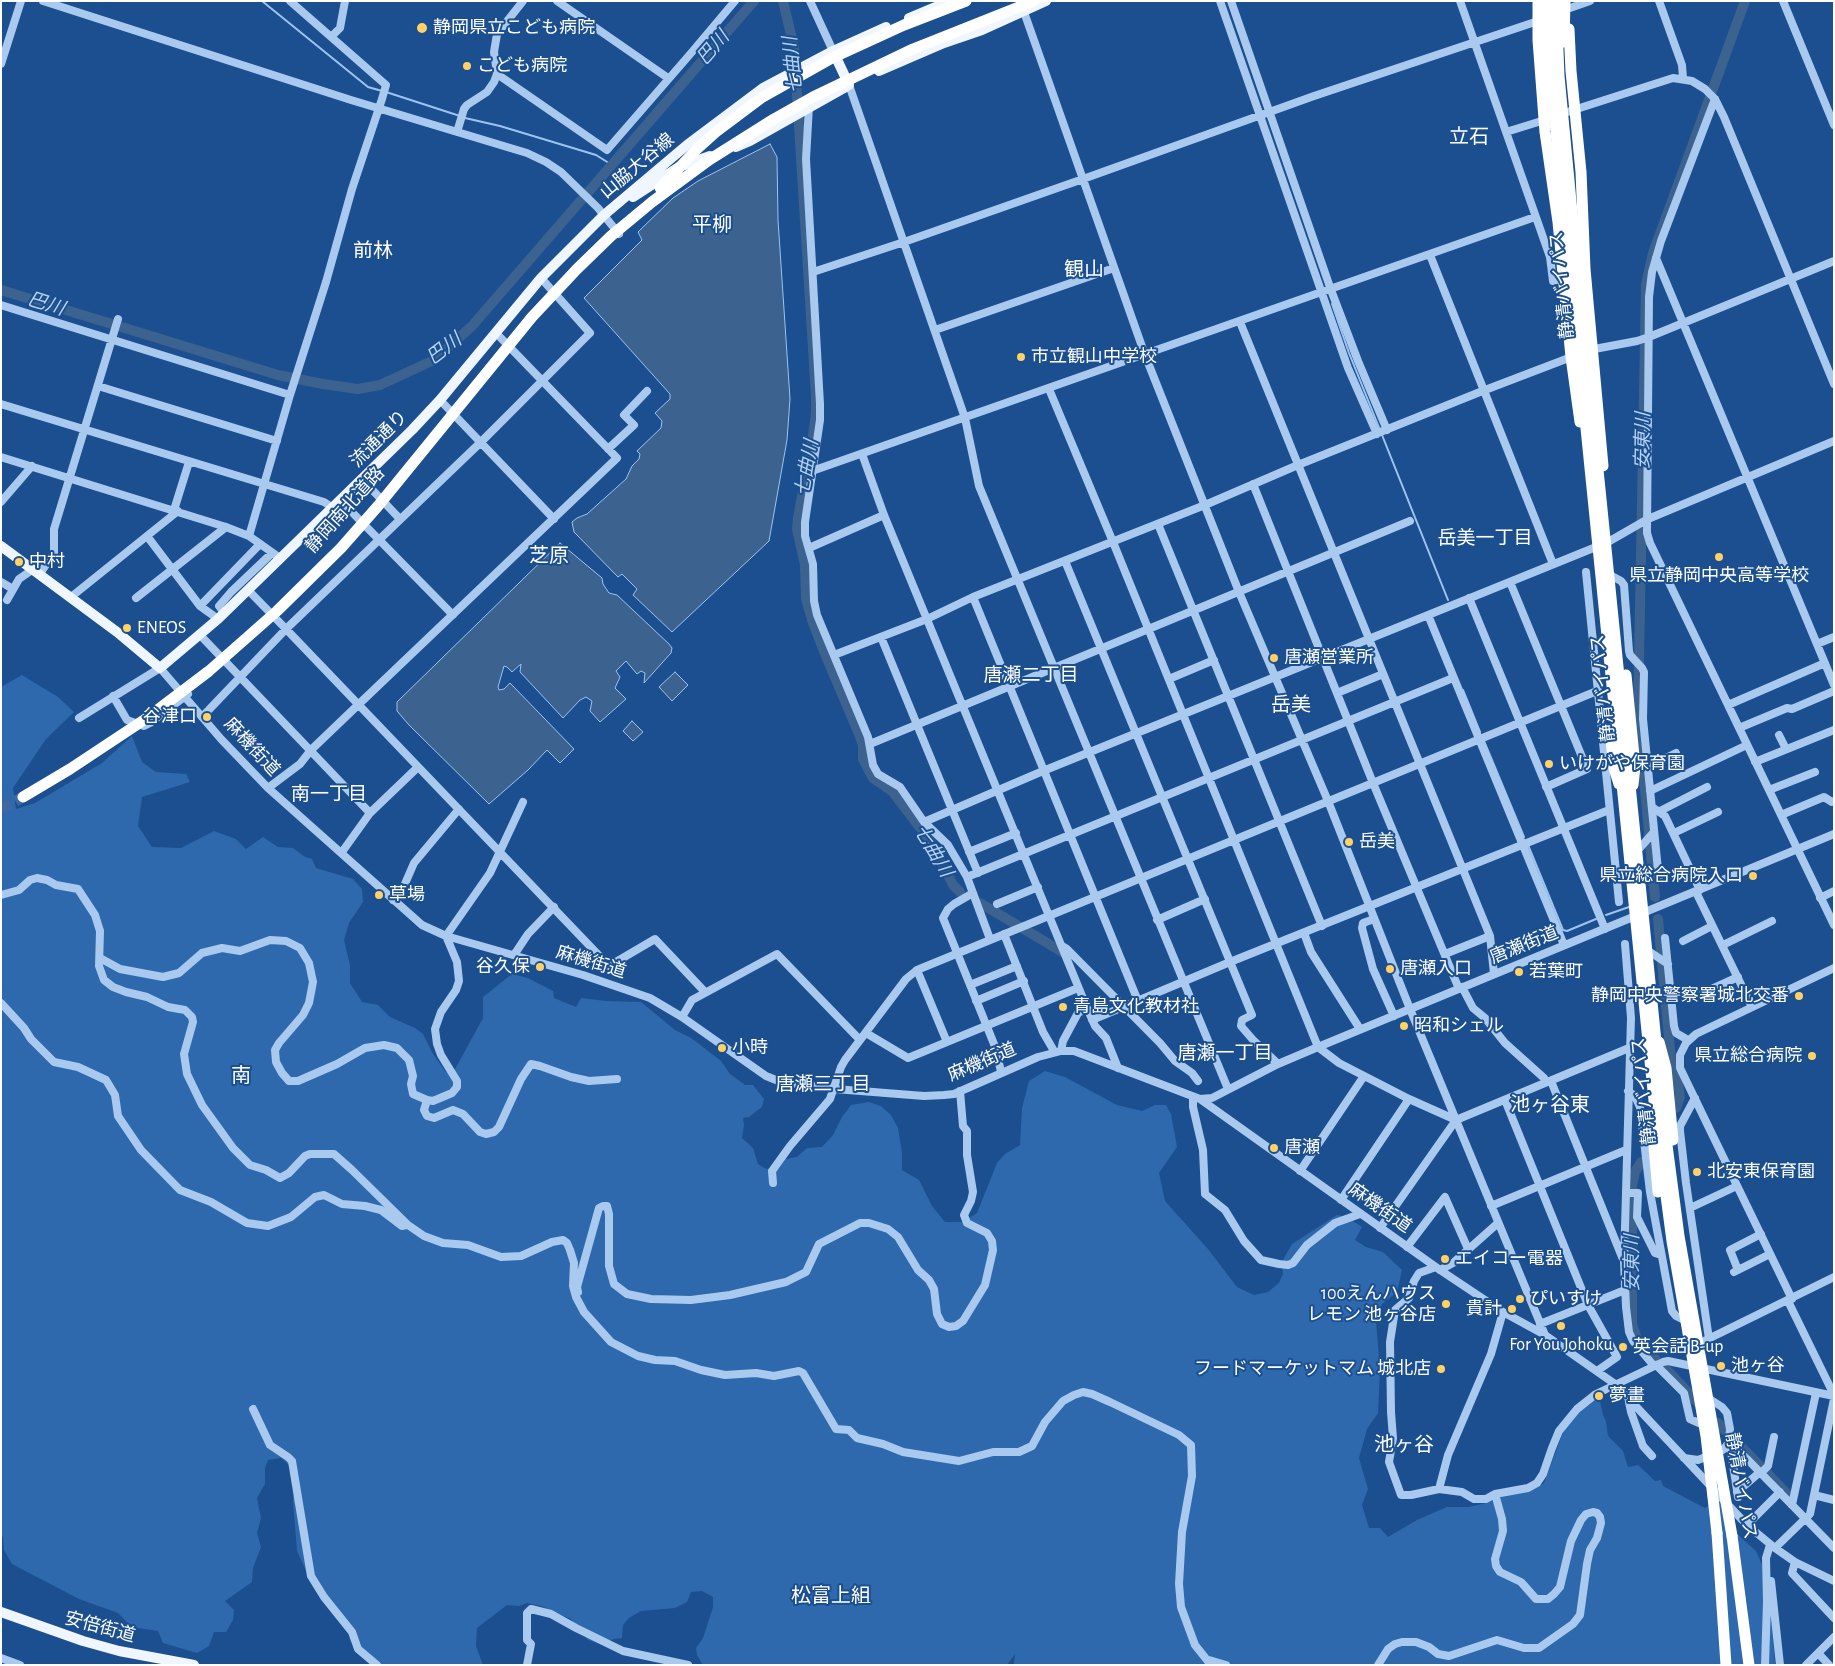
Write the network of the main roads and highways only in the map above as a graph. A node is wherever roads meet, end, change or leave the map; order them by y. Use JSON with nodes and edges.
{"nodes":[{"id":1,"x":950,"y":1,"type":"edge"},
{"id":2,"x":966,"y":1,"type":"edge"},
{"id":3,"x":1034,"y":1,"type":"edge"},
{"id":4,"x":1046,"y":1,"type":"edge"},
{"id":5,"x":1538,"y":1,"type":"edge"},
{"id":6,"x":1544,"y":1,"type":"edge"},
{"id":7,"x":1548,"y":1,"type":"edge"},
{"id":8,"x":1556,"y":1,"type":"edge"},
{"id":9,"x":1568,"y":4,"type":"edge"},
{"id":10,"x":833,"y":51,"type":"junction"},
{"id":11,"x":849,"y":85,"type":"junction"},
{"id":12,"x":650,"y":200,"type":"junction"},
{"id":13,"x":601,"y":212,"type":"junction"},
{"id":14,"x":1566,"y":238,"type":"junction"},
{"id":15,"x":1581,"y":297,"type":"junction"},
{"id":16,"x":1584,"y":413,"type":"junction"},
{"id":17,"x":1597,"y":459,"type":"junction"},
{"id":18,"x":1,"y":546,"type":"edge"},
{"id":19,"x":160,"y":668,"type":"joint"},
{"id":20,"x":1626,"y":791,"type":"junction"},
{"id":21,"x":22,"y":796,"type":"tunnel mouth"},
{"id":22,"x":1639,"y":915,"type":"junction"},
{"id":23,"x":1656,"y":1033,"type":"junction"},
{"id":24,"x":1652,"y":1093,"type":"junction"},
{"id":25,"x":1698,"y":1368,"type":"junction"},
{"id":26,"x":1703,"y":1398,"type":"junction"},
{"id":27,"x":1711,"y":1412,"type":"junction"},
{"id":28,"x":1712,"y":1487,"type":"road end"},
{"id":29,"x":1,"y":1612,"type":"edge"},
{"id":30,"x":194,"y":1665,"type":"edge"},
{"id":31,"x":1726,"y":1665,"type":"edge"},
{"id":32,"x":1748,"y":1665,"type":"edge"}],
"edges":[{"from":1,"to":10,"type":"main road","name":"山脇大谷線"},
{"from":2,"to":12,"type":"highway","bridge":true},
{"from":3,"to":12,"type":"highway","bridge":true},
{"from":4,"to":11,"type":"main road","name":"山脇大谷線"},
{"from":5,"to":20,"type":"highway"},
{"from":6,"to":14,"type":"highway","bridge":true},
{"from":7,"to":14,"type":"highway","name":"静清バイパス","bridge":true},
{"from":8,"to":15,"type":"highway","name":"静清バイパス","bridge":true},
{"from":9,"to":15,"type":"highway","bridge":true},
{"from":9,"to":20,"type":"highway"},
{"from":10,"to":11,"type":"main road"},
{"from":10,"to":13,"type":"main road","name":"山脇大谷線"},
{"from":11,"to":13,"type":"main road","name":"山脇大谷線"},
{"from":12,"to":21,"type":"highway","name":"静岡南北道路","bridge":true},
{"from":13,"to":19,"type":"main road","name":"流通通り"},
{"from":14,"to":16,"type":"highway","name":"静清バイパス","bridge":true},
{"from":15,"to":17,"type":"highway","name":"静清バイパス","bridge":true},
{"from":16,"to":20,"type":"highway","bridge":true},
{"from":16,"to":26,"type":"highway","name":"静清バイパス","bridge":true},
{"from":17,"to":20,"type":"highway","bridge":true},
{"from":17,"to":27,"type":"highway","name":"静清バイパス","bridge":true},
{"from":18,"to":19,"type":"main road","name":"麻機街道"},
{"from":20,"to":22,"type":"highway"},
{"from":20,"to":22,"type":"highway"},
{"from":22,"to":23,"type":"highway"},
{"from":22,"to":24,"type":"highway"},
{"from":23,"to":25,"type":"highway"},
{"from":23,"to":27,"type":"highway","bridge":true},
{"from":24,"to":25,"type":"highway"},
{"from":24,"to":26,"type":"highway","bridge":true},
{"from":25,"to":26,"type":"highway"},
{"from":26,"to":28,"type":"highway"},
{"from":26,"to":31,"type":"highway","name":"静清バイパス","bridge":true},
{"from":27,"to":32,"type":"highway","name":"静清バイパス","bridge":true},
{"from":29,"to":30,"type":"main road","name":"安倍街道"}]}
